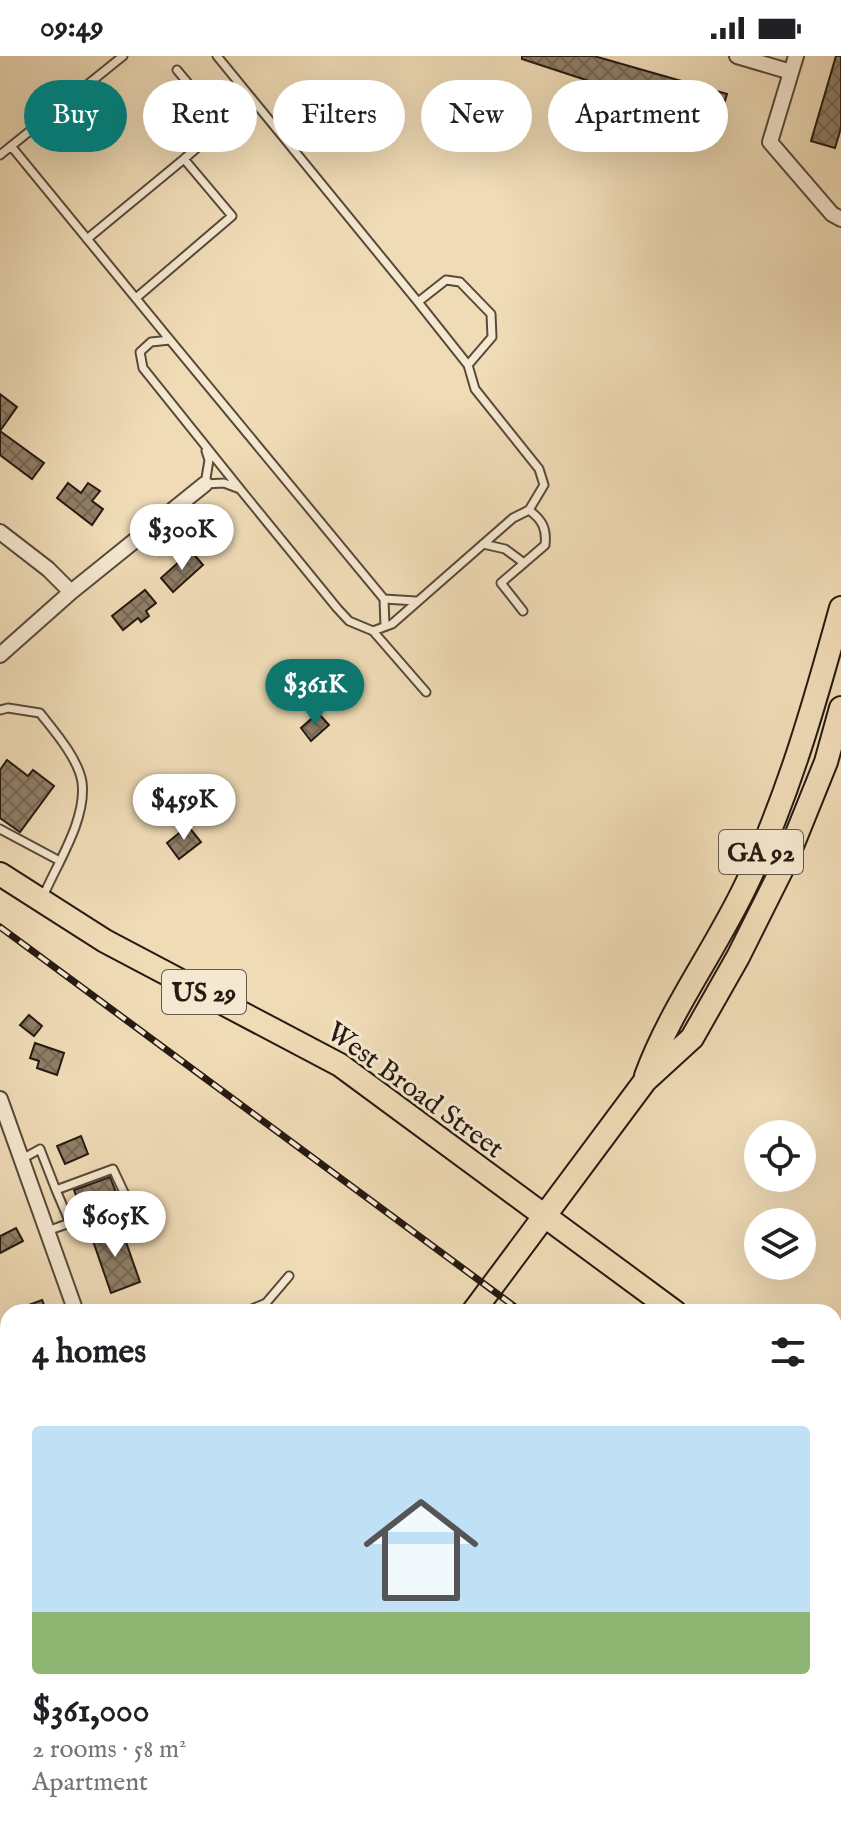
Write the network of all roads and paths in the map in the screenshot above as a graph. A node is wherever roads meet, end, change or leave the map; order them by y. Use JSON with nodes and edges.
{"nodes":[{"id":1,"x":123,"y":56,"type":"edge"},
{"id":2,"x":217,"y":56,"type":"edge"},
{"id":3,"x":737,"y":56,"type":"edge"},
{"id":4,"x":796,"y":56,"type":"edge"},
{"id":5,"x":177,"y":70,"type":"dead end"},
{"id":6,"x":791,"y":72,"type":"junction"},
{"id":7,"x":11,"y":146,"type":"junction"},
{"id":8,"x":0,"y":155,"type":"edge"},
{"id":9,"x":184,"y":159,"type":"junction"},
{"id":10,"x":841,"y":219,"type":"edge"},
{"id":11,"x":87,"y":239,"type":"junction"},
{"id":12,"x":136,"y":298,"type":"junction"},
{"id":13,"x":418,"y":302,"type":"junction"},
{"id":14,"x":170,"y":340,"type":"junction"},
{"id":15,"x":468,"y":365,"type":"junction"},
{"id":16,"x":205,"y":445,"type":"junction"},
{"id":17,"x":205,"y":484,"type":"junction"},
{"id":18,"x":240,"y":489,"type":"junction"},
{"id":19,"x":529,"y":510,"type":"junction"},
{"id":20,"x":0,"y":532,"type":"edge"},
{"id":21,"x":483,"y":544,"type":"junction"},
{"id":22,"x":524,"y":563,"type":"junction"},
{"id":23,"x":71,"y":592,"type":"junction"},
{"id":24,"x":384,"y":599,"type":"junction"},
{"id":25,"x":416,"y":601,"type":"junction"},
{"id":26,"x":841,"y":608,"type":"edge"},
{"id":27,"x":523,"y":611,"type":"dead end"},
{"id":28,"x":385,"y":626,"type":"junction"},
{"id":29,"x":373,"y":631,"type":"junction"},
{"id":30,"x":0,"y":655,"type":"edge"},
{"id":31,"x":426,"y":692,"type":"dead end"},
{"id":32,"x":841,"y":708,"type":"edge"},
{"id":33,"x":0,"y":710,"type":"edge"},
{"id":34,"x":0,"y":829,"type":"edge"},
{"id":35,"x":58,"y":860,"type":"junction"},
{"id":36,"x":0,"y":874,"type":"edge"},
{"id":37,"x":41,"y":900,"type":"junction"},
{"id":38,"x":645,"y":1081,"type":"junction"},
{"id":39,"x":0,"y":1101,"type":"edge"},
{"id":40,"x":22,"y":1160,"type":"junction"},
{"id":41,"x":56,"y":1190,"type":"junction"},
{"id":42,"x":542,"y":1216,"type":"junction"},
{"id":43,"x":70,"y":1223,"type":"junction"},
{"id":44,"x":47,"y":1231,"type":"junction"},
{"id":45,"x":289,"y":1276,"type":"dead end"},
{"id":46,"x":73,"y":1304,"type":"edge"},
{"id":47,"x":264,"y":1304,"type":"edge"},
{"id":48,"x":479,"y":1304,"type":"edge"},
{"id":49,"x":664,"y":1304,"type":"edge"}],
"edges":[{"from":1,"to":7,"type":"lane"},
{"from":2,"to":13,"type":"lane"},
{"from":3,"to":6,"type":"street"},
{"from":4,"to":6,"type":"street"},
{"from":5,"to":9,"type":"lane"},
{"from":6,"to":10,"type":"street"},
{"from":7,"to":8,"type":"lane"},
{"from":7,"to":11,"type":"lane"},
{"from":9,"to":11,"type":"lane"},
{"from":9,"to":12,"type":"lane"},
{"from":11,"to":12,"type":"lane"},
{"from":12,"to":14,"type":"lane"},
{"from":13,"to":15,"type":"lane"},
{"from":13,"to":15,"type":"lane"},
{"from":14,"to":16,"type":"lane"},
{"from":14,"to":24,"type":"lane"},
{"from":15,"to":19,"type":"lane"},
{"from":16,"to":17,"type":"lane"},
{"from":16,"to":18,"type":"lane"},
{"from":17,"to":18,"type":"lane"},
{"from":17,"to":23,"type":"street"},
{"from":18,"to":29,"type":"lane"},
{"from":19,"to":21,"type":"lane"},
{"from":19,"to":22,"type":"lane"},
{"from":20,"to":23,"type":"street"},
{"from":21,"to":22,"type":"lane"},
{"from":21,"to":25,"type":"lane"},
{"from":22,"to":27,"type":"lane"},
{"from":23,"to":30,"type":"street"},
{"from":24,"to":25,"type":"lane"},
{"from":24,"to":28,"type":"lane"},
{"from":25,"to":28,"type":"lane"},
{"from":26,"to":38,"type":"main road","number":"GA 92"},
{"from":28,"to":29,"type":"lane"},
{"from":29,"to":31,"type":"lane"},
{"from":32,"to":38,"type":"main road","number":"GA 92"},
{"from":33,"to":35,"type":"lane"},
{"from":34,"to":35,"type":"lane"},
{"from":35,"to":37,"type":"lane"},
{"from":36,"to":37,"type":"main road","name":"West Broad Street","number":"US 29"},
{"from":37,"to":42,"type":"main road","name":"West Broad Street","number":"US 29"},
{"from":38,"to":42,"type":"main road","number":"GA 92"},
{"from":39,"to":40,"type":"street"},
{"from":40,"to":41,"type":"lane"},
{"from":40,"to":44,"type":"street"},
{"from":41,"to":43,"type":"lane"},
{"from":41,"to":43,"type":"lane"},
{"from":42,"to":48,"type":"main road"},
{"from":42,"to":49,"type":"main road","number":"US 29"},
{"from":43,"to":44,"type":"lane"},
{"from":44,"to":46,"type":"street"},
{"from":45,"to":47,"type":"lane"}]}
